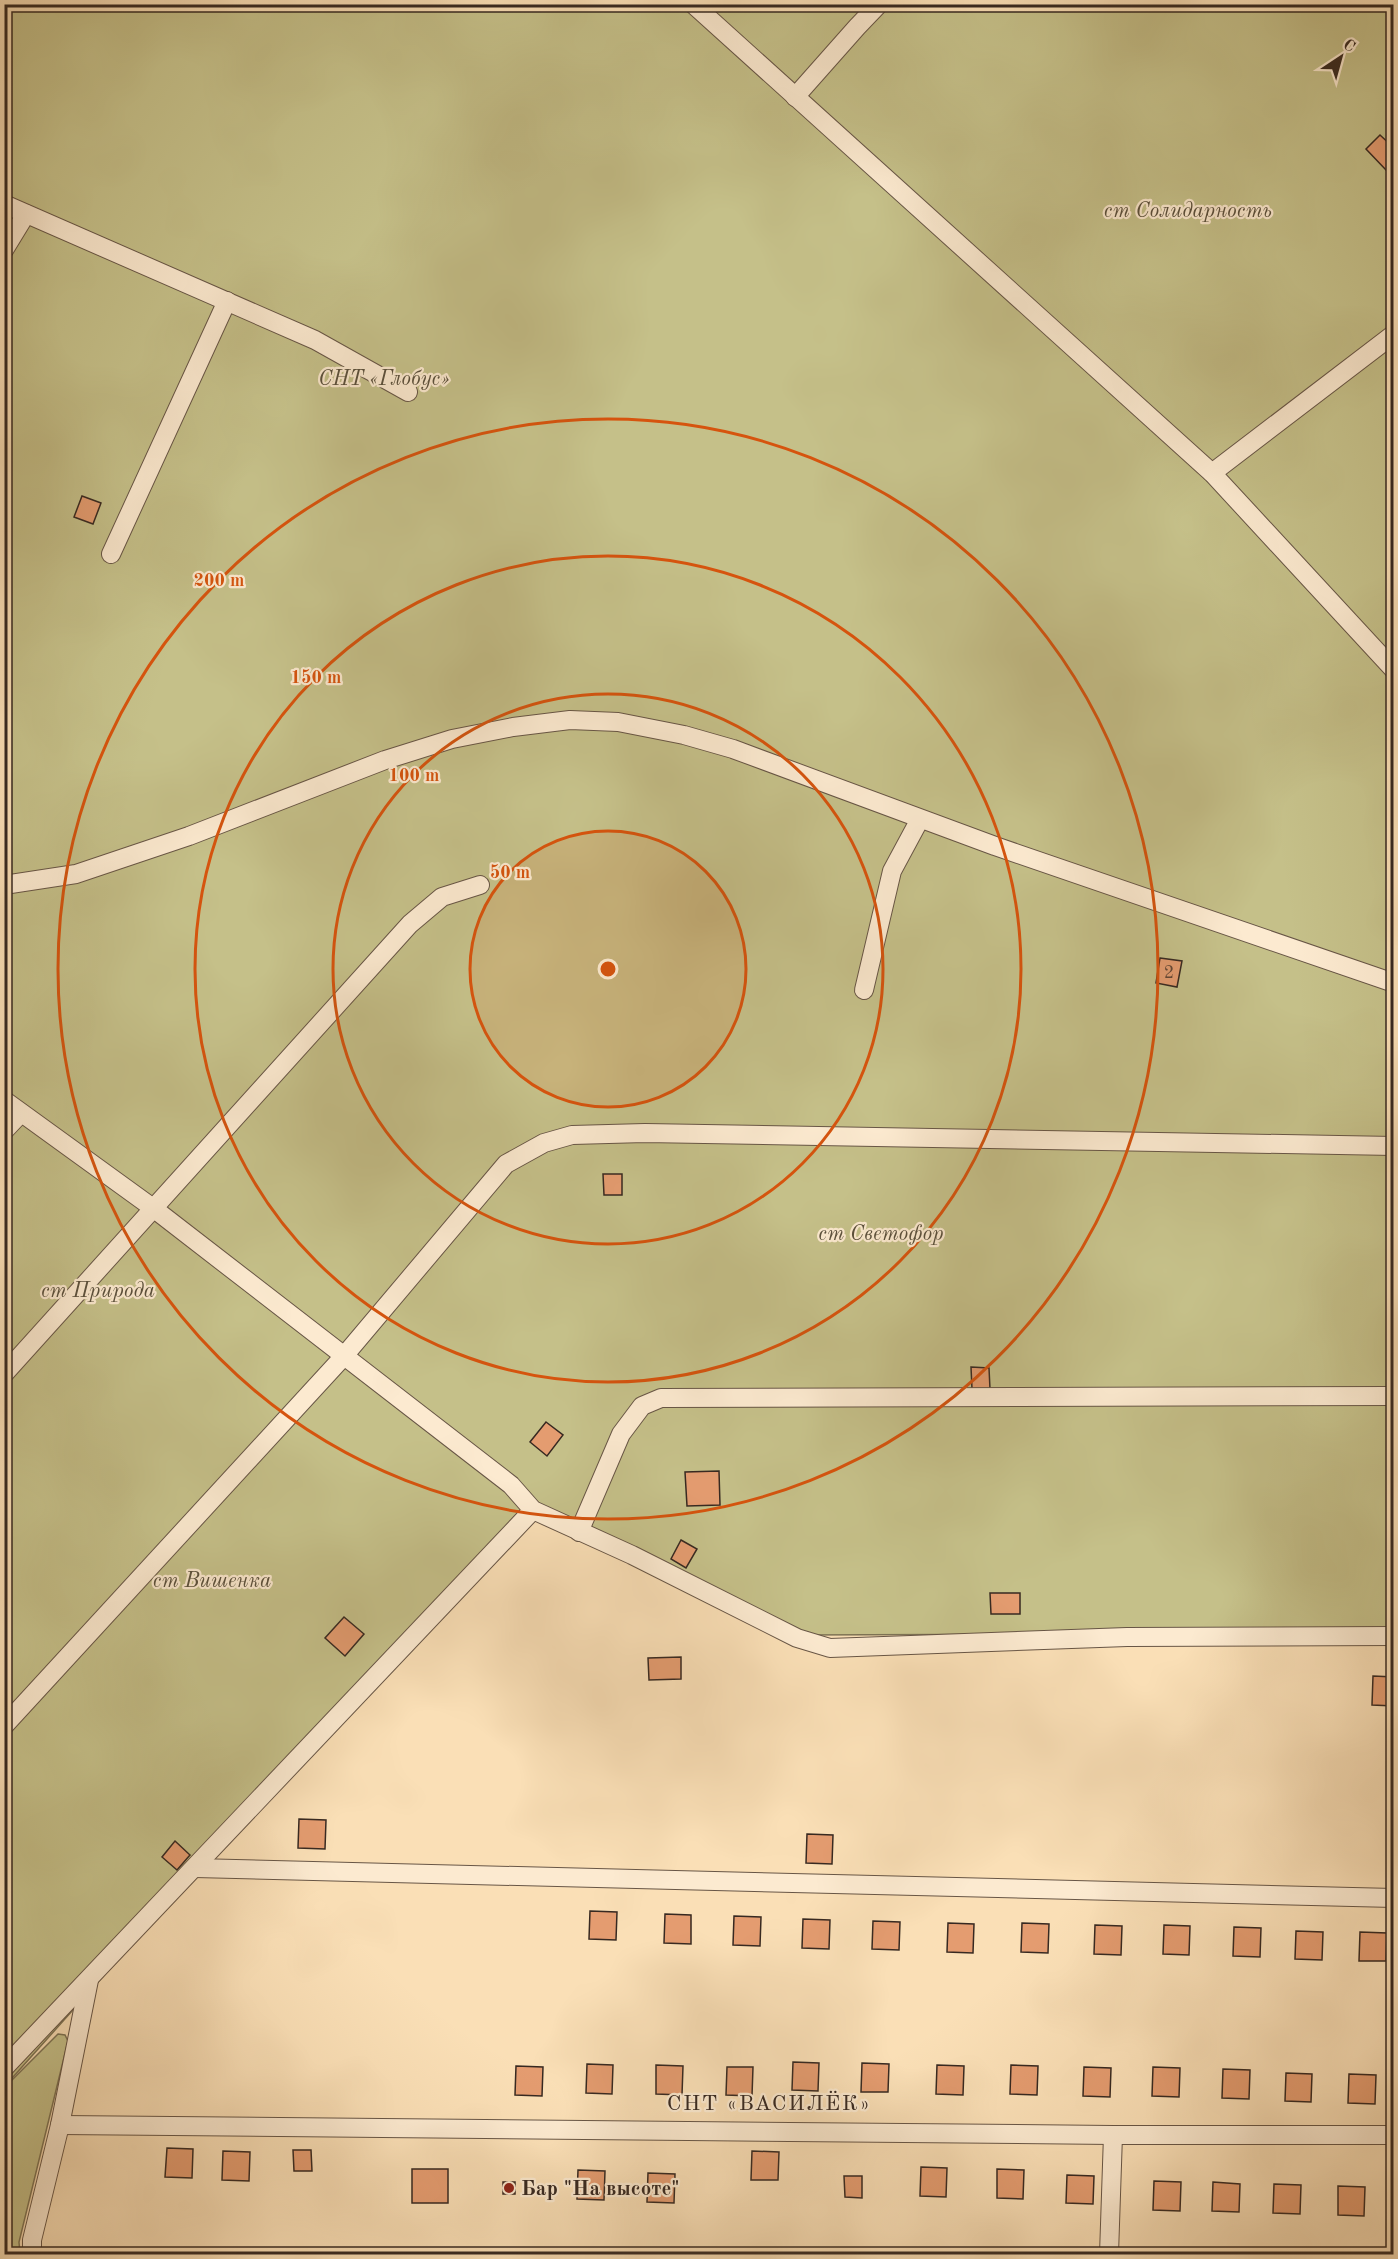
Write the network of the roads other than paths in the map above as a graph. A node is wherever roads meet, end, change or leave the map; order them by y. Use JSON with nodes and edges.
{"nodes":[{"id":1,"x":693,"y":4,"type":"edge"},
{"id":2,"x":879,"y":4,"type":"edge"},
{"id":3,"x":795,"y":97,"type":"junction"},
{"id":4,"x":4,"y":204,"type":"edge"},
{"id":5,"x":26,"y":213,"type":"junction"},
{"id":6,"x":4,"y":250,"type":"edge"},
{"id":7,"x":227,"y":302,"type":"junction"},
{"id":8,"x":1394,"y":334,"type":"edge"},
{"id":9,"x":408,"y":392,"type":"dead end"},
{"id":10,"x":1212,"y":473,"type":"junction"},
{"id":11,"x":111,"y":554,"type":"dead end"},
{"id":12,"x":1394,"y":670,"type":"edge"},
{"id":13,"x":920,"y":819,"type":"junction"},
{"id":14,"x":4,"y":885,"type":"edge"},
{"id":15,"x":480,"y":885,"type":"dead end"},
{"id":16,"x":1394,"y":983,"type":"edge"},
{"id":17,"x":864,"y":990,"type":"dead end"},
{"id":18,"x":4,"y":1100,"type":"edge"},
{"id":19,"x":21,"y":1113,"type":"junction"},
{"id":20,"x":4,"y":1131,"type":"edge"},
{"id":21,"x":1394,"y":1146,"type":"edge"},
{"id":22,"x":153,"y":1208,"type":"junction"},
{"id":23,"x":344,"y":1356,"type":"junction"},
{"id":24,"x":4,"y":1374,"type":"edge"},
{"id":25,"x":1394,"y":1396,"type":"edge"},
{"id":26,"x":533,"y":1510,"type":"junction"},
{"id":27,"x":579,"y":1532,"type":"junction"},
{"id":28,"x":1394,"y":1636,"type":"edge"},
{"id":29,"x":4,"y":1726,"type":"edge"},
{"id":30,"x":195,"y":1868,"type":"junction"},
{"id":31,"x":1394,"y":1898,"type":"edge"},
{"id":32,"x":89,"y":1979,"type":"junction"},
{"id":33,"x":4,"y":2068,"type":"edge"},
{"id":34,"x":60,"y":2125,"type":"junction"},
{"id":35,"x":1113,"y":2135,"type":"junction"},
{"id":36,"x":1394,"y":2135,"type":"edge"},
{"id":37,"x":32,"y":2254,"type":"edge"},
{"id":38,"x":1110,"y":2254,"type":"edge"}],
"edges":[{"from":1,"to":3,"type":"street"},
{"from":2,"to":3,"type":"street"},
{"from":3,"to":10,"type":"street"},
{"from":4,"to":5,"type":"street"},
{"from":5,"to":6,"type":"street"},
{"from":5,"to":7,"type":"street"},
{"from":7,"to":9,"type":"street"},
{"from":7,"to":11,"type":"street"},
{"from":8,"to":10,"type":"street"},
{"from":10,"to":12,"type":"street"},
{"from":13,"to":14,"type":"street"},
{"from":13,"to":16,"type":"street"},
{"from":13,"to":17,"type":"street"},
{"from":15,"to":22,"type":"street"},
{"from":18,"to":19,"type":"street"},
{"from":19,"to":20,"type":"street"},
{"from":19,"to":22,"type":"street"},
{"from":21,"to":23,"type":"street"},
{"from":22,"to":23,"type":"street"},
{"from":22,"to":24,"type":"street"},
{"from":23,"to":26,"type":"street"},
{"from":23,"to":29,"type":"street"},
{"from":25,"to":27,"type":"street"},
{"from":26,"to":27,"type":"street"},
{"from":26,"to":30,"type":"street"},
{"from":27,"to":28,"type":"street"},
{"from":30,"to":31,"type":"street"},
{"from":30,"to":32,"type":"street"},
{"from":32,"to":33,"type":"street"},
{"from":32,"to":34,"type":"street"},
{"from":34,"to":35,"type":"street"},
{"from":34,"to":37,"type":"street"},
{"from":35,"to":36,"type":"street"},
{"from":35,"to":38,"type":"street"}]}
